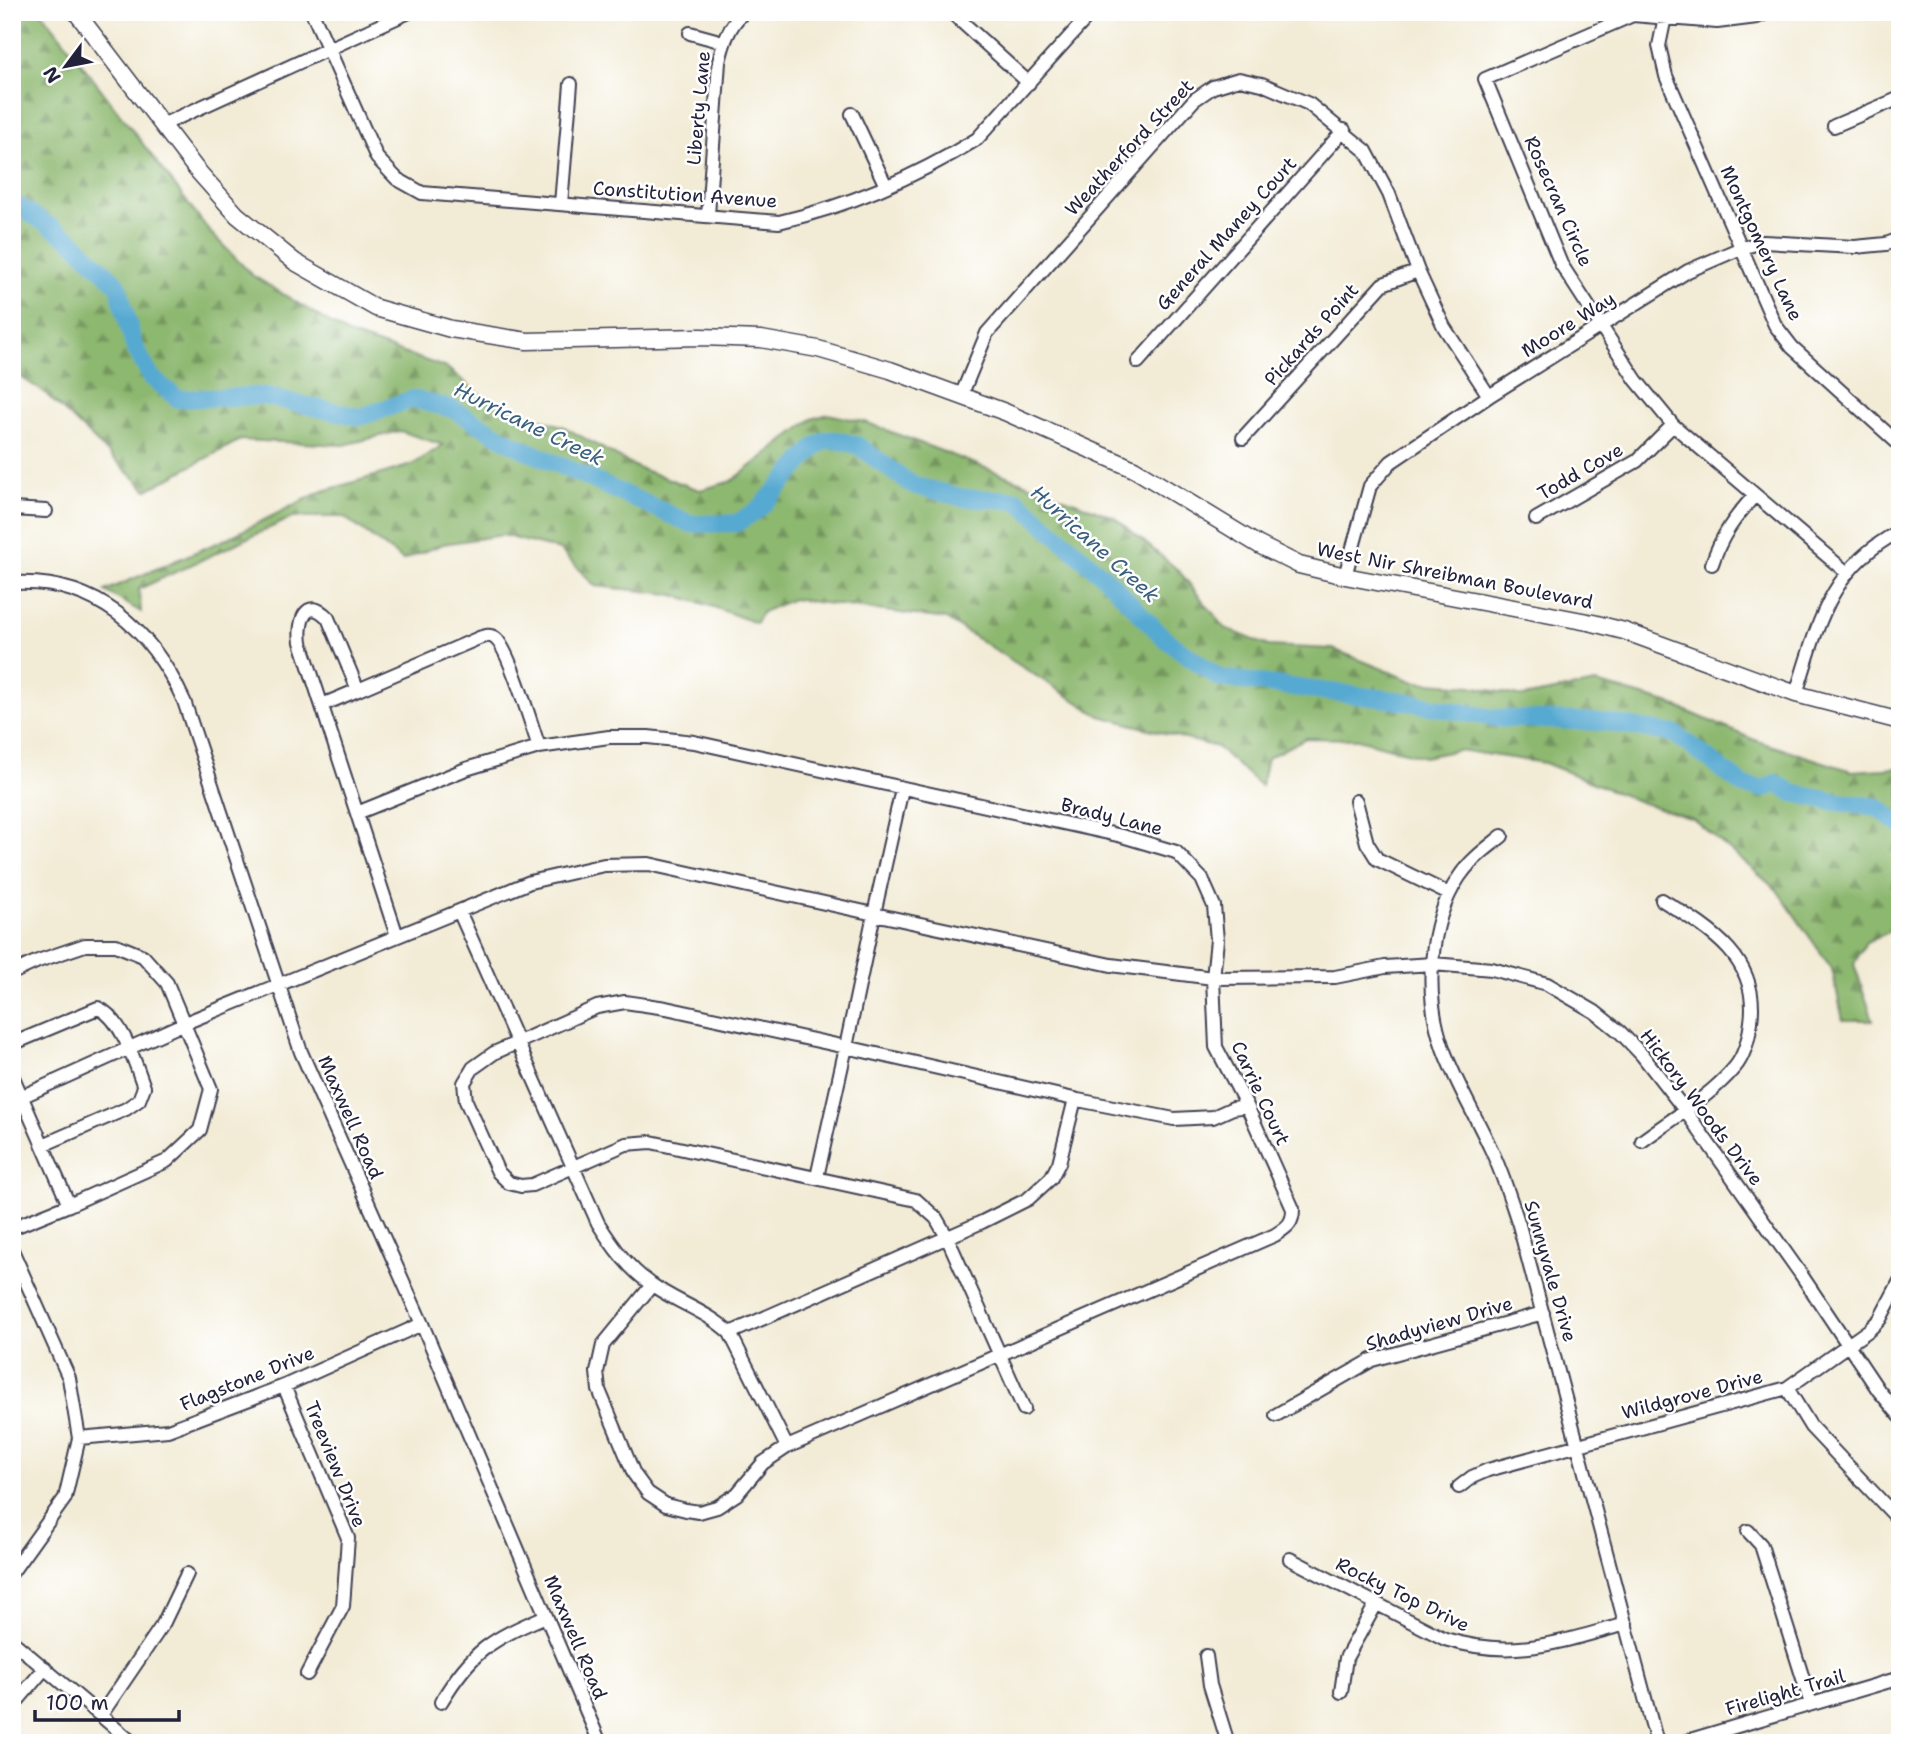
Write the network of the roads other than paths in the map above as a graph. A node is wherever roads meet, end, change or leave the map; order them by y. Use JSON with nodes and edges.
{"nodes":[{"id":1,"x":76,"y":12,"type":"edge"},
{"id":2,"x":312,"y":12,"type":"edge"},
{"id":3,"x":410,"y":12,"type":"edge"},
{"id":4,"x":744,"y":12,"type":"edge"},
{"id":5,"x":951,"y":12,"type":"edge"},
{"id":6,"x":1092,"y":12,"type":"edge"},
{"id":7,"x":1768,"y":12,"type":"edge"},
{"id":8,"x":1665,"y":17,"type":"junction"},
{"id":9,"x":690,"y":33,"type":"dead end"},
{"id":10,"x":723,"y":42,"type":"junction"},
{"id":11,"x":328,"y":48,"type":"junction"},
{"id":12,"x":1029,"y":83,"type":"junction"},
{"id":13,"x":571,"y":84,"type":"dead end"},
{"id":14,"x":1900,"y":97,"type":"edge"},
{"id":15,"x":852,"y":114,"type":"dead end"},
{"id":16,"x":162,"y":125,"type":"junction"},
{"id":17,"x":1834,"y":126,"type":"dead end"},
{"id":18,"x":1344,"y":130,"type":"junction"},
{"id":19,"x":886,"y":186,"type":"junction"},
{"id":20,"x":562,"y":204,"type":"junction"},
{"id":21,"x":708,"y":215,"type":"junction"},
{"id":22,"x":1900,"y":239,"type":"edge"},
{"id":23,"x":1741,"y":248,"type":"junction"},
{"id":24,"x":1418,"y":271,"type":"junction"},
{"id":25,"x":1602,"y":326,"type":"junction"},
{"id":26,"x":1138,"y":362,"type":"dead end"},
{"id":27,"x":961,"y":396,"type":"junction"},
{"id":28,"x":1489,"y":396,"type":"junction"},
{"id":29,"x":1674,"y":425,"type":"junction"},
{"id":30,"x":1243,"y":438,"type":"dead end"},
{"id":31,"x":1900,"y":445,"type":"edge"},
{"id":32,"x":1755,"y":495,"type":"junction"},
{"id":33,"x":12,"y":509,"type":"edge"},
{"id":34,"x":46,"y":511,"type":"dead end"},
{"id":35,"x":1535,"y":519,"type":"dead end"},
{"id":36,"x":1900,"y":531,"type":"edge"},
{"id":37,"x":1712,"y":564,"type":"dead end"},
{"id":38,"x":1846,"y":572,"type":"junction"},
{"id":39,"x":1345,"y":576,"type":"junction"},
{"id":40,"x":12,"y":583,"type":"edge"},
{"id":41,"x":358,"y":690,"type":"junction"},
{"id":42,"x":1796,"y":694,"type":"junction"},
{"id":43,"x":322,"y":705,"type":"junction"},
{"id":44,"x":1900,"y":721,"type":"edge"},
{"id":45,"x":539,"y":747,"type":"junction"},
{"id":46,"x":902,"y":789,"type":"junction"},
{"id":47,"x":1356,"y":802,"type":"dead end"},
{"id":48,"x":357,"y":813,"type":"junction"},
{"id":49,"x":1502,"y":836,"type":"dead end"},
{"id":50,"x":1450,"y":894,"type":"junction"},
{"id":51,"x":1662,"y":900,"type":"dead end"},
{"id":52,"x":458,"y":911,"type":"junction"},
{"id":53,"x":874,"y":914,"type":"junction"},
{"id":54,"x":397,"y":936,"type":"junction"},
{"id":55,"x":1433,"y":964,"type":"junction"},
{"id":56,"x":12,"y":973,"type":"edge"},
{"id":57,"x":1213,"y":978,"type":"junction"},
{"id":58,"x":277,"y":985,"type":"junction"},
{"id":59,"x":185,"y":1023,"type":"junction"},
{"id":60,"x":518,"y":1042,"type":"junction"},
{"id":61,"x":12,"y":1044,"type":"edge"},
{"id":62,"x":846,"y":1047,"type":"junction"},
{"id":63,"x":128,"y":1048,"type":"junction"},
{"id":64,"x":12,"y":1075,"type":"edge"},
{"id":65,"x":17,"y":1099,"type":"edge"},
{"id":66,"x":1075,"y":1099,"type":"junction"},
{"id":67,"x":1247,"y":1106,"type":"junction"},
{"id":68,"x":1684,"y":1109,"type":"junction"},
{"id":69,"x":1642,"y":1141,"type":"dead end"},
{"id":70,"x":43,"y":1145,"type":"junction"},
{"id":71,"x":575,"y":1166,"type":"junction"},
{"id":72,"x":817,"y":1177,"type":"junction"},
{"id":73,"x":69,"y":1205,"type":"junction"},
{"id":74,"x":12,"y":1228,"type":"edge"},
{"id":75,"x":947,"y":1237,"type":"junction"},
{"id":76,"x":12,"y":1250,"type":"edge"},
{"id":77,"x":1900,"y":1281,"type":"edge"},
{"id":78,"x":652,"y":1285,"type":"junction"},
{"id":79,"x":1543,"y":1313,"type":"junction"},
{"id":80,"x":422,"y":1324,"type":"junction"},
{"id":81,"x":730,"y":1332,"type":"junction"},
{"id":82,"x":1848,"y":1345,"type":"junction"},
{"id":83,"x":1000,"y":1355,"type":"junction"},
{"id":84,"x":284,"y":1386,"type":"junction"},
{"id":85,"x":1787,"y":1388,"type":"junction"},
{"id":86,"x":1024,"y":1409,"type":"dead end"},
{"id":87,"x":1276,"y":1415,"type":"dead end"},
{"id":88,"x":1900,"y":1416,"type":"edge"},
{"id":89,"x":79,"y":1438,"type":"junction"},
{"id":90,"x":1579,"y":1445,"type":"junction"},
{"id":91,"x":787,"y":1447,"type":"junction"},
{"id":92,"x":1459,"y":1487,"type":"dead end"},
{"id":93,"x":1900,"y":1521,"type":"edge"},
{"id":94,"x":1748,"y":1531,"type":"dead end"},
{"id":95,"x":1290,"y":1559,"type":"dead end"},
{"id":96,"x":12,"y":1572,"type":"edge"},
{"id":97,"x":187,"y":1574,"type":"dead end"},
{"id":98,"x":1376,"y":1604,"type":"junction"},
{"id":99,"x":546,"y":1616,"type":"junction"},
{"id":100,"x":1626,"y":1624,"type":"junction"},
{"id":101,"x":12,"y":1641,"type":"edge"},
{"id":102,"x":1206,"y":1656,"type":"dead end"},
{"id":103,"x":45,"y":1668,"type":"junction"},
{"id":104,"x":307,"y":1674,"type":"dead end"},
{"id":105,"x":1899,"y":1682,"type":"edge"},
{"id":106,"x":1341,"y":1692,"type":"dead end"},
{"id":107,"x":441,"y":1702,"type":"dead end"},
{"id":108,"x":1811,"y":1704,"type":"junction"},
{"id":109,"x":12,"y":1707,"type":"edge"},
{"id":110,"x":101,"y":1715,"type":"junction"},
{"id":111,"x":133,"y":1743,"type":"edge"},
{"id":112,"x":600,"y":1743,"type":"edge"},
{"id":113,"x":1228,"y":1743,"type":"edge"},
{"id":114,"x":1657,"y":1743,"type":"edge"},
{"id":115,"x":1680,"y":1743,"type":"edge"}],
"edges":[{"from":1,"to":16,"type":"main road","name":"West Nir Shreibman Boulevard"},
{"from":2,"to":11,"type":"street","name":"Constitution Avenue"},
{"from":3,"to":11,"type":"street"},
{"from":4,"to":10,"type":"street","name":"Liberty Lane"},
{"from":5,"to":12,"type":"street"},
{"from":6,"to":12,"type":"street","name":"Constitution Avenue"},
{"from":7,"to":8,"type":"street","name":"Rosecran Circle"},
{"from":8,"to":23,"type":"street","name":"Montgomery Lane"},
{"from":8,"to":25,"type":"street","name":"Rosecran Circle"},
{"from":9,"to":10,"type":"street"},
{"from":10,"to":21,"type":"street","name":"Liberty Lane"},
{"from":11,"to":16,"type":"street"},
{"from":11,"to":20,"type":"street","name":"Constitution Avenue"},
{"from":12,"to":19,"type":"street","name":"Constitution Avenue"},
{"from":13,"to":20,"type":"street"},
{"from":14,"to":17,"type":"street"},
{"from":15,"to":19,"type":"street"},
{"from":16,"to":27,"type":"main road","name":"West Nir Shreibman Boulevard"},
{"from":18,"to":24,"type":"street","name":"Weatherford Street"},
{"from":18,"to":26,"type":"street","name":"General Maney Court"},
{"from":18,"to":27,"type":"street","name":"Weatherford Street"},
{"from":19,"to":21,"type":"street","name":"Constitution Avenue"},
{"from":20,"to":21,"type":"street","name":"Constitution Avenue"},
{"from":22,"to":23,"type":"street","name":"Moore Way"},
{"from":23,"to":25,"type":"street","name":"Moore Way"},
{"from":23,"to":31,"type":"street","name":"Montgomery Lane"},
{"from":24,"to":28,"type":"street","name":"Weatherford Street"},
{"from":24,"to":30,"type":"street","name":"Pickards Point"},
{"from":25,"to":28,"type":"street","name":"Moore Way"},
{"from":25,"to":29,"type":"street","name":"Rosecran Circle"},
{"from":27,"to":39,"type":"main road","name":"West Nir Shreibman Boulevard"},
{"from":28,"to":39,"type":"street","name":"Moore Way"},
{"from":29,"to":32,"type":"street","name":"Rosecran Circle"},
{"from":29,"to":35,"type":"street","name":"Todd Cove"},
{"from":32,"to":37,"type":"street"},
{"from":32,"to":38,"type":"street","name":"Rosecran Circle"},
{"from":33,"to":34,"type":"street"},
{"from":36,"to":38,"type":"street"},
{"from":38,"to":42,"type":"street"},
{"from":39,"to":42,"type":"main road","name":"West Nir Shreibman Boulevard"},
{"from":40,"to":58,"type":"street","name":"Maxwell Road"},
{"from":41,"to":43,"type":"street"},
{"from":41,"to":43,"type":"street"},
{"from":41,"to":45,"type":"street"},
{"from":42,"to":44,"type":"main road","name":"West Nir Shreibman Boulevard"},
{"from":43,"to":48,"type":"street"},
{"from":45,"to":46,"type":"street","name":"Brady Lane"},
{"from":45,"to":48,"type":"street","name":"Brady Lane"},
{"from":46,"to":53,"type":"street"},
{"from":46,"to":57,"type":"street","name":"Brady Lane"},
{"from":47,"to":50,"type":"street"},
{"from":48,"to":54,"type":"street"},
{"from":49,"to":50,"type":"street","name":"Sunnyvale Drive"},
{"from":50,"to":55,"type":"street","name":"Sunnyvale Drive"},
{"from":51,"to":68,"type":"street"},
{"from":52,"to":53,"type":"street","name":"Hickory Woods Drive"},
{"from":52,"to":54,"type":"street","name":"Hickory Woods Drive"},
{"from":52,"to":60,"type":"street"},
{"from":53,"to":57,"type":"street","name":"Hickory Woods Drive"},
{"from":53,"to":62,"type":"street"},
{"from":54,"to":58,"type":"street","name":"Hickory Woods Drive"},
{"from":55,"to":57,"type":"street","name":"Hickory Woods Drive"},
{"from":55,"to":68,"type":"street","name":"Hickory Woods Drive"},
{"from":55,"to":79,"type":"street","name":"Sunnyvale Drive"},
{"from":56,"to":59,"type":"street"},
{"from":57,"to":67,"type":"street","name":"Carrie Court"},
{"from":58,"to":59,"type":"street","name":"Hickory Woods Drive"},
{"from":58,"to":80,"type":"street","name":"Maxwell Road"},
{"from":59,"to":63,"type":"street","name":"Hickory Woods Drive"},
{"from":59,"to":73,"type":"street"},
{"from":60,"to":62,"type":"street"},
{"from":60,"to":71,"type":"street"},
{"from":60,"to":71,"type":"street"},
{"from":61,"to":63,"type":"street"},
{"from":62,"to":66,"type":"street"},
{"from":62,"to":72,"type":"street"},
{"from":63,"to":65,"type":"street","name":"Hickory Woods Drive"},
{"from":63,"to":70,"type":"street"},
{"from":64,"to":65,"type":"street"},
{"from":65,"to":70,"type":"street"},
{"from":66,"to":67,"type":"street"},
{"from":66,"to":75,"type":"street"},
{"from":67,"to":83,"type":"street","name":"Carrie Court"},
{"from":68,"to":69,"type":"street"},
{"from":68,"to":82,"type":"street","name":"Hickory Woods Drive"},
{"from":70,"to":73,"type":"street"},
{"from":71,"to":72,"type":"street"},
{"from":71,"to":78,"type":"street"},
{"from":72,"to":75,"type":"street"},
{"from":73,"to":74,"type":"street"},
{"from":75,"to":81,"type":"street"},
{"from":75,"to":83,"type":"street"},
{"from":76,"to":89,"type":"street"},
{"from":77,"to":82,"type":"street","name":"Wildgrove Drive"},
{"from":78,"to":81,"type":"street"},
{"from":78,"to":91,"type":"street"},
{"from":79,"to":87,"type":"street","name":"Shadyview Drive"},
{"from":79,"to":90,"type":"street","name":"Sunnyvale Drive"},
{"from":80,"to":84,"type":"street","name":"Flagstone Drive"},
{"from":80,"to":99,"type":"street","name":"Maxwell Road"},
{"from":81,"to":91,"type":"street"},
{"from":82,"to":85,"type":"street","name":"Wildgrove Drive"},
{"from":82,"to":88,"type":"street","name":"Hickory Woods Drive"},
{"from":83,"to":86,"type":"street"},
{"from":83,"to":91,"type":"street"},
{"from":84,"to":89,"type":"street","name":"Flagstone Drive"},
{"from":84,"to":104,"type":"street","name":"Treeview Drive"},
{"from":85,"to":90,"type":"street","name":"Wildgrove Drive"},
{"from":85,"to":93,"type":"street"},
{"from":89,"to":96,"type":"street"},
{"from":90,"to":92,"type":"street","name":"Wildgrove Drive"},
{"from":90,"to":100,"type":"street","name":"Sunnyvale Drive"},
{"from":94,"to":108,"type":"street"},
{"from":95,"to":98,"type":"street","name":"Rocky Top Drive"},
{"from":97,"to":110,"type":"street"},
{"from":98,"to":100,"type":"street","name":"Rocky Top Drive"},
{"from":98,"to":106,"type":"street"},
{"from":99,"to":107,"type":"street"},
{"from":99,"to":112,"type":"street","name":"Maxwell Road"},
{"from":100,"to":114,"type":"street","name":"Sunnyvale Drive"},
{"from":101,"to":103,"type":"street"},
{"from":102,"to":113,"type":"street"},
{"from":103,"to":109,"type":"street"},
{"from":103,"to":110,"type":"street"},
{"from":105,"to":108,"type":"street","name":"Firelight Trail"},
{"from":108,"to":115,"type":"street","name":"Firelight Trail"},
{"from":110,"to":111,"type":"street"}]}
